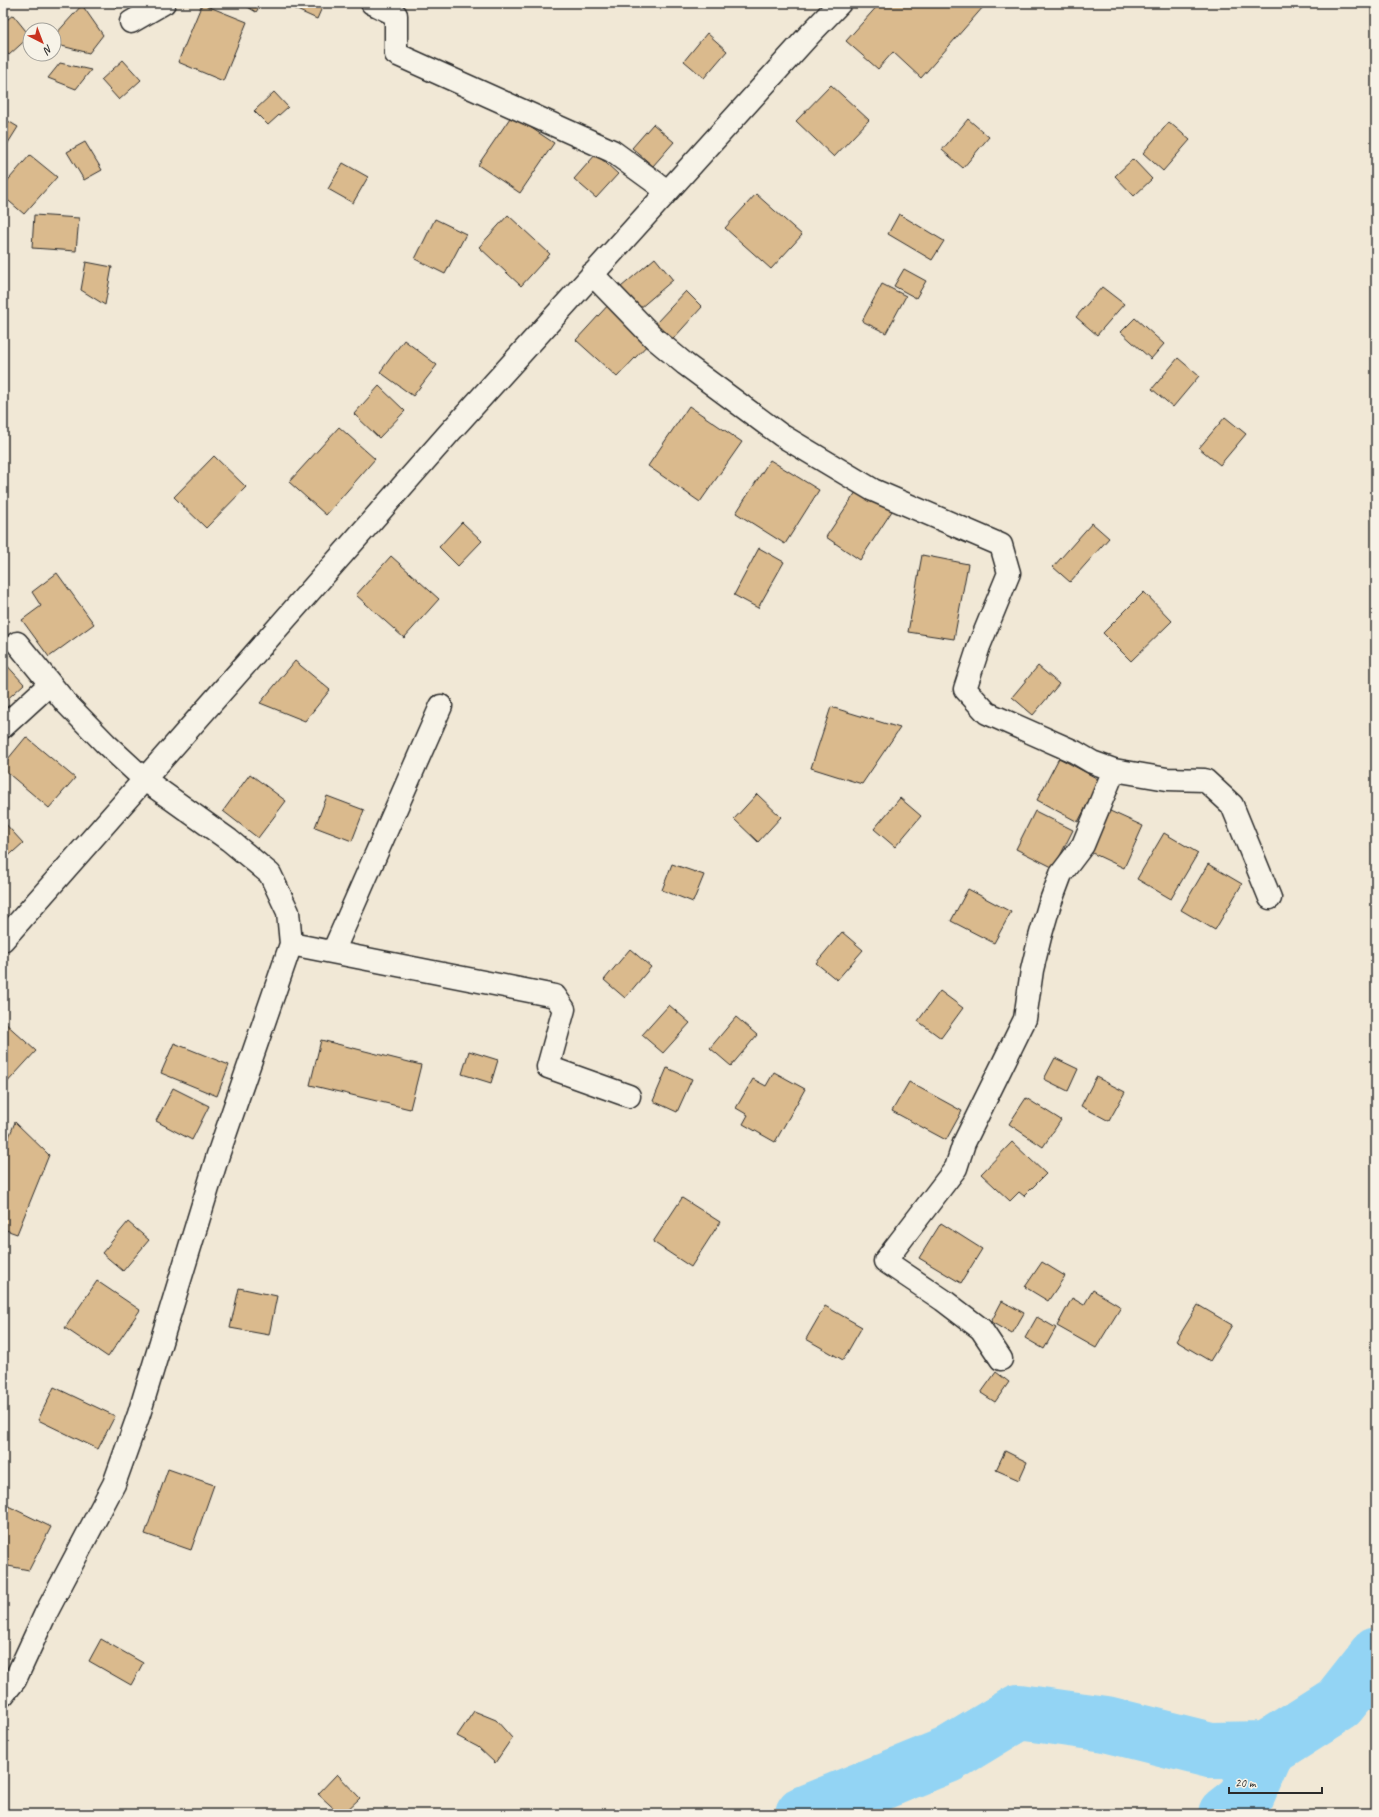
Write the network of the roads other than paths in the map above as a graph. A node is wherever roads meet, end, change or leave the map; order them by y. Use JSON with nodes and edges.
{"nodes":[{"id":1,"x":164,"y":3,"type":"edge"},
{"id":2,"x":372,"y":3,"type":"edge"},
{"id":3,"x":840,"y":3,"type":"edge"},
{"id":4,"x":131,"y":22,"type":"dead end"},
{"id":5,"x":667,"y":191,"type":"junction"},
{"id":6,"x":592,"y":274,"type":"junction"},
{"id":7,"x":17,"y":643,"type":"dead end"},
{"id":8,"x":50,"y":684,"type":"junction"},
{"id":9,"x":441,"y":706,"type":"dead end"},
{"id":10,"x":3,"y":727,"type":"edge"},
{"id":11,"x":1114,"y":770,"type":"junction"},
{"id":12,"x":145,"y":780,"type":"junction"},
{"id":13,"x":1270,"y":898,"type":"dead end"},
{"id":14,"x":3,"y":940,"type":"edge"},
{"id":15,"x":291,"y":944,"type":"junction"},
{"id":16,"x":333,"y":952,"type":"junction"},
{"id":17,"x":629,"y":1096,"type":"dead end"},
{"id":18,"x":1001,"y":1359,"type":"dead end"},
{"id":19,"x":3,"y":1695,"type":"edge"}],
"edges":[{"from":1,"to":4,"type":"street"},
{"from":2,"to":5,"type":"street"},
{"from":3,"to":5,"type":"street"},
{"from":5,"to":6,"type":"street"},
{"from":6,"to":11,"type":"street"},
{"from":6,"to":12,"type":"street"},
{"from":7,"to":8,"type":"street"},
{"from":8,"to":10,"type":"street"},
{"from":8,"to":12,"type":"street"},
{"from":9,"to":16,"type":"street"},
{"from":11,"to":13,"type":"street"},
{"from":11,"to":18,"type":"street"},
{"from":12,"to":14,"type":"street"},
{"from":12,"to":15,"type":"street"},
{"from":15,"to":16,"type":"street"},
{"from":15,"to":19,"type":"street"},
{"from":16,"to":17,"type":"street"}]}
